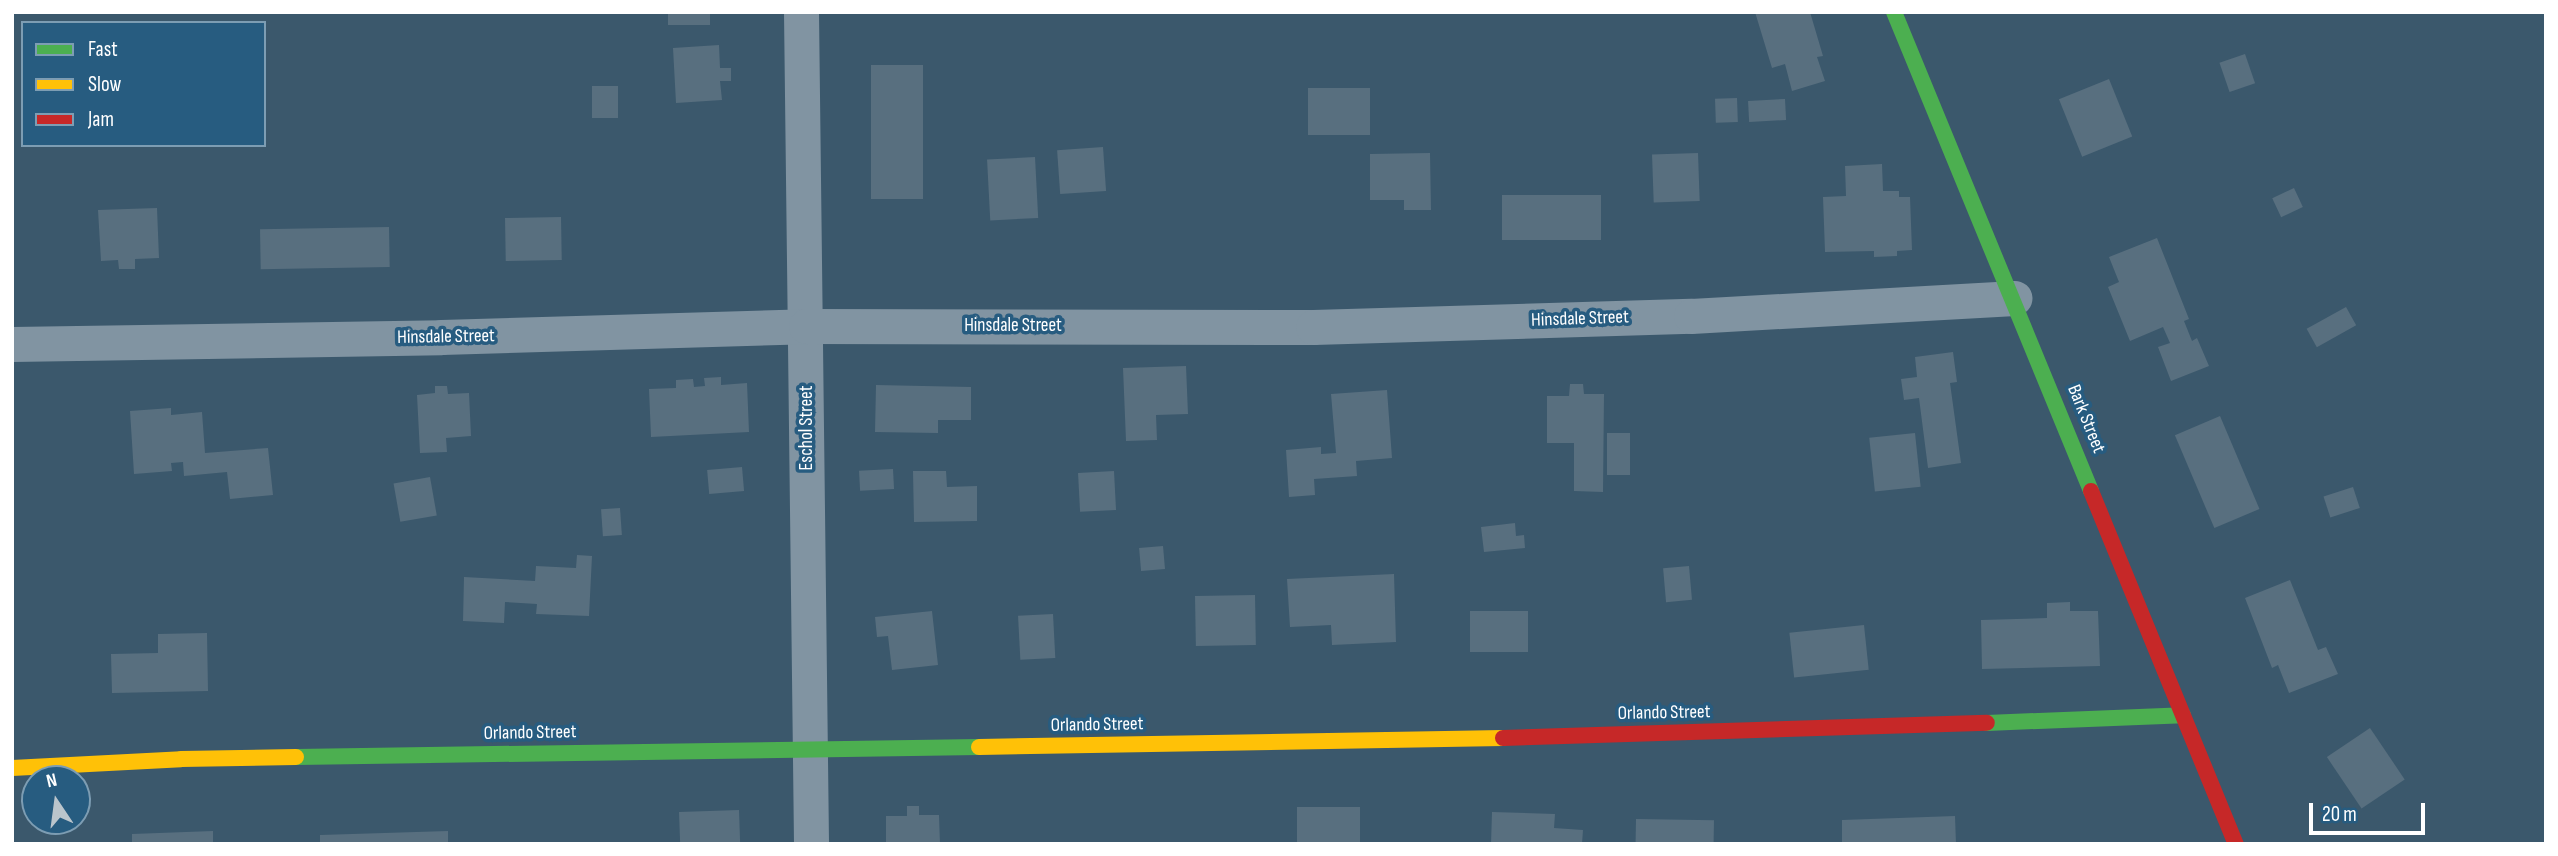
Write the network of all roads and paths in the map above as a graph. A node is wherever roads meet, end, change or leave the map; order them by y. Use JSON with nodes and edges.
{"nodes":[{"id":1,"x":801,"y":12,"type":"edge"},
{"id":2,"x":1894,"y":12,"type":"edge"},
{"id":3,"x":2014,"y":298,"type":"junction"},
{"id":4,"x":806,"y":326,"type":"junction"},
{"id":5,"x":12,"y":344,"type":"edge"},
{"id":6,"x":2183,"y":715,"type":"junction"},
{"id":7,"x":809,"y":750,"type":"junction"},
{"id":8,"x":12,"y":768,"type":"edge"},
{"id":9,"x":811,"y":844,"type":"edge"},
{"id":10,"x":2236,"y":844,"type":"edge"}],
"edges":[{"from":1,"to":4,"type":"street","name":"Eschol Street"},
{"from":2,"to":3,"type":"street","name":"Bark Street"},
{"from":3,"to":4,"type":"street","name":"Hinsdale Street"},
{"from":3,"to":6,"type":"street","name":"Bark Street"},
{"from":4,"to":5,"type":"street","name":"Hinsdale Street"},
{"from":4,"to":7,"type":"street","name":"Eschol Street"},
{"from":6,"to":7,"type":"street","name":"Orlando Street"},
{"from":6,"to":10,"type":"street","name":"Bark Street"},
{"from":7,"to":8,"type":"street","name":"Orlando Street"},
{"from":7,"to":9,"type":"street","name":"Eschol Street"}]}
